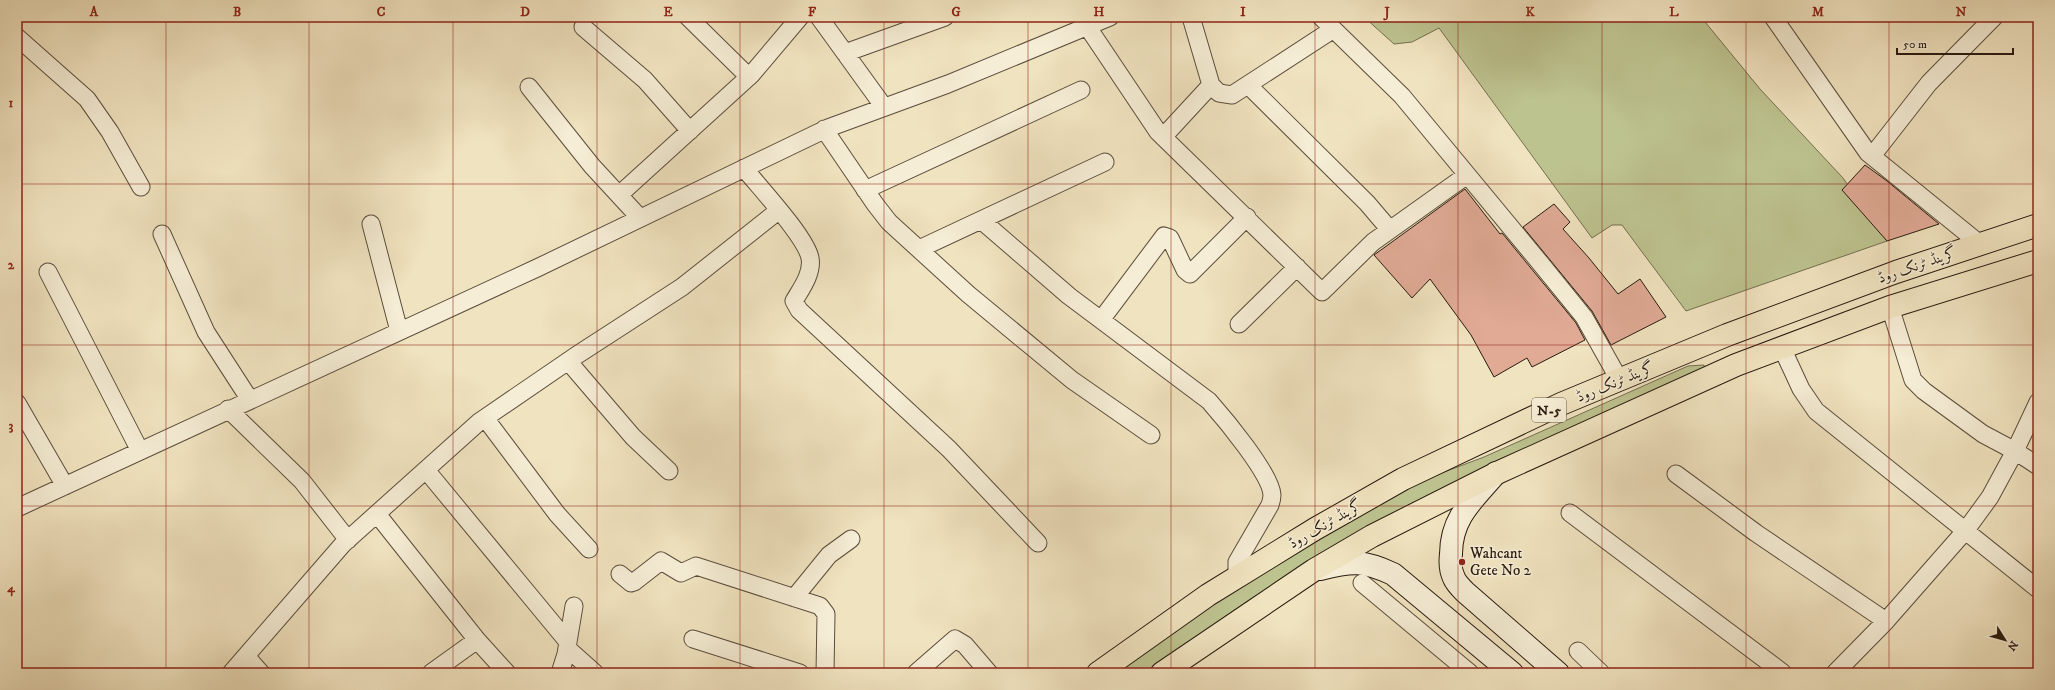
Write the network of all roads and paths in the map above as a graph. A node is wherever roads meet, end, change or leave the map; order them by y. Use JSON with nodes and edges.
{"nodes":[{"id":1,"x":688,"y":17,"type":"edge"},
{"id":2,"x":800,"y":17,"type":"edge"},
{"id":3,"x":819,"y":17,"type":"edge"},
{"id":4,"x":1110,"y":17,"type":"edge"},
{"id":5,"x":1191,"y":17,"type":"edge"},
{"id":6,"x":1321,"y":17,"type":"edge"},
{"id":7,"x":1773,"y":17,"type":"edge"},
{"id":8,"x":1994,"y":17,"type":"edge"},
{"id":9,"x":941,"y":18,"type":"edge"},
{"id":10,"x":1082,"y":24,"type":"edge"},
{"id":11,"x":583,"y":27,"type":"dead end"},
{"id":12,"x":1332,"y":30,"type":"junction"},
{"id":13,"x":17,"y":37,"type":"edge"},
{"id":14,"x":845,"y":53,"type":"junction"},
{"id":15,"x":749,"y":77,"type":"junction"},
{"id":16,"x":1211,"y":85,"type":"junction"},
{"id":17,"x":1248,"y":85,"type":"junction"},
{"id":18,"x":529,"y":87,"type":"dead end"},
{"id":19,"x":1081,"y":90,"type":"dead end"},
{"id":20,"x":884,"y":107,"type":"junction"},
{"id":21,"x":824,"y":129,"type":"junction"},
{"id":22,"x":690,"y":131,"type":"junction"},
{"id":23,"x":1163,"y":137,"type":"junction"},
{"id":24,"x":1872,"y":156,"type":"junction"},
{"id":25,"x":1105,"y":162,"type":"dead end"},
{"id":26,"x":744,"y":168,"type":"junction"},
{"id":27,"x":1467,"y":175,"type":"junction"},
{"id":28,"x":141,"y":187,"type":"dead end"},
{"id":29,"x":865,"y":190,"type":"junction"},
{"id":30,"x":618,"y":195,"type":"junction"},
{"id":31,"x":778,"y":211,"type":"junction"},
{"id":32,"x":1247,"y":217,"type":"junction"},
{"id":33,"x":640,"y":218,"type":"junction"},
{"id":34,"x":981,"y":220,"type":"junction"},
{"id":35,"x":371,"y":224,"type":"dead end"},
{"id":36,"x":2038,"y":225,"type":"edge"},
{"id":37,"x":1390,"y":230,"type":"junction"},
{"id":38,"x":162,"y":234,"type":"dead end"},
{"id":39,"x":1980,"y":244,"type":"junction"},
{"id":40,"x":920,"y":249,"type":"junction"},
{"id":41,"x":2038,"y":261,"type":"edge"},
{"id":42,"x":1297,"y":267,"type":"junction"},
{"id":43,"x":48,"y":272,"type":"dead end"},
{"id":44,"x":1890,"y":307,"type":"junction"},
{"id":45,"x":1101,"y":320,"type":"junction"},
{"id":46,"x":1239,"y":324,"type":"dead end"},
{"id":47,"x":399,"y":331,"type":"junction"},
{"id":48,"x":1727,"y":335,"type":"junction"},
{"id":49,"x":1782,"y":348,"type":"junction"},
{"id":50,"x":568,"y":361,"type":"junction"},
{"id":51,"x":1736,"y":365,"type":"junction"},
{"id":52,"x":1620,"y":381,"type":"junction"},
{"id":53,"x":250,"y":400,"type":"junction"},
{"id":54,"x":2038,"y":402,"type":"edge"},
{"id":55,"x":17,"y":403,"type":"edge"},
{"id":56,"x":228,"y":409,"type":"junction"},
{"id":57,"x":485,"y":418,"type":"junction"},
{"id":58,"x":1151,"y":435,"type":"dead end"},
{"id":59,"x":2015,"y":450,"type":"junction"},
{"id":60,"x":140,"y":451,"type":"junction"},
{"id":61,"x":2038,"y":466,"type":"edge"},
{"id":62,"x":426,"y":470,"type":"junction"},
{"id":63,"x":669,"y":471,"type":"dead end"},
{"id":64,"x":1497,"y":473,"type":"junction"},
{"id":65,"x":1676,"y":474,"type":"dead end"},
{"id":66,"x":65,"y":486,"type":"junction"},
{"id":67,"x":17,"y":508,"type":"edge"},
{"id":68,"x":1570,"y":513,"type":"dead end"},
{"id":69,"x":377,"y":514,"type":"junction"},
{"id":70,"x":1966,"y":530,"type":"junction"},
{"id":71,"x":851,"y":539,"type":"dead end"},
{"id":72,"x":348,"y":540,"type":"junction"},
{"id":73,"x":1038,"y":543,"type":"dead end"},
{"id":74,"x":589,"y":549,"type":"dead end"},
{"id":75,"x":1314,"y":570,"type":"junction"},
{"id":76,"x":620,"y":574,"type":"dead end"},
{"id":77,"x":1237,"y":577,"type":"junction"},
{"id":78,"x":1362,"y":583,"type":"dead end"},
{"id":79,"x":2038,"y":589,"type":"edge"},
{"id":80,"x":794,"y":598,"type":"junction"},
{"id":81,"x":574,"y":606,"type":"dead end"},
{"id":82,"x":1886,"y":621,"type":"junction"},
{"id":83,"x":693,"y":639,"type":"dead end"},
{"id":84,"x":477,"y":640,"type":"junction"},
{"id":85,"x":567,"y":645,"type":"junction"},
{"id":86,"x":1578,"y":651,"type":"dead end"},
{"id":87,"x":246,"y":656,"type":"junction"},
{"id":88,"x":231,"y":673,"type":"edge"},
{"id":89,"x":261,"y":673,"type":"edge"},
{"id":90,"x":431,"y":673,"type":"edge"},
{"id":91,"x":507,"y":673,"type":"edge"},
{"id":92,"x":560,"y":673,"type":"edge"},
{"id":93,"x":595,"y":673,"type":"edge"},
{"id":94,"x":800,"y":673,"type":"edge"},
{"id":95,"x":825,"y":673,"type":"edge"},
{"id":96,"x":916,"y":673,"type":"edge"},
{"id":97,"x":989,"y":673,"type":"edge"},
{"id":98,"x":1098,"y":673,"type":"edge"},
{"id":99,"x":1162,"y":673,"type":"edge"},
{"id":100,"x":1470,"y":673,"type":"edge"},
{"id":101,"x":1512,"y":673,"type":"edge"},
{"id":102,"x":1558,"y":673,"type":"edge"},
{"id":103,"x":1601,"y":673,"type":"edge"},
{"id":104,"x":1783,"y":673,"type":"edge"},
{"id":105,"x":1835,"y":673,"type":"edge"}],
"edges":[{"from":1,"to":15,"type":"street"},
{"from":2,"to":15,"type":"street"},
{"from":3,"to":14,"type":"street"},
{"from":4,"to":10,"type":"street"},
{"from":5,"to":16,"type":"street"},
{"from":6,"to":12,"type":"street"},
{"from":7,"to":24,"type":"street"},
{"from":8,"to":24,"type":"street"},
{"from":9,"to":14,"type":"street"},
{"from":10,"to":20,"type":"street"},
{"from":10,"to":23,"type":"street"},
{"from":11,"to":22,"type":"street"},
{"from":12,"to":17,"type":"street"},
{"from":12,"to":27,"type":"street"},
{"from":13,"to":28,"type":"street"},
{"from":14,"to":20,"type":"street"},
{"from":15,"to":22,"type":"street"},
{"from":16,"to":17,"type":"street"},
{"from":16,"to":23,"type":"street"},
{"from":17,"to":37,"type":"street"},
{"from":18,"to":30,"type":"street"},
{"from":19,"to":29,"type":"street"},
{"from":20,"to":21,"type":"street"},
{"from":21,"to":26,"type":"street"},
{"from":21,"to":29,"type":"street"},
{"from":22,"to":30,"type":"street"},
{"from":23,"to":32,"type":"street"},
{"from":24,"to":39,"type":"street"},
{"from":25,"to":34,"type":"street"},
{"from":26,"to":31,"type":"street"},
{"from":26,"to":33,"type":"street"},
{"from":27,"to":37,"type":"street"},
{"from":27,"to":52,"type":"street"},
{"from":29,"to":40,"type":"street"},
{"from":30,"to":33,"type":"street"},
{"from":31,"to":50,"type":"street"},
{"from":31,"to":73,"type":"street"},
{"from":32,"to":42,"type":"street"},
{"from":32,"to":45,"type":"street"},
{"from":33,"to":47,"type":"street"},
{"from":34,"to":40,"type":"street"},
{"from":34,"to":45,"type":"street"},
{"from":35,"to":47,"type":"street"},
{"from":36,"to":39,"type":"highway","name":"گرینڈ ٹرنک روڈ","number":"N-5"},
{"from":37,"to":42,"type":"street"},
{"from":38,"to":53,"type":"street"},
{"from":39,"to":48,"type":"highway","name":"گرینڈ ٹرنک روڈ","number":"N-5"},
{"from":40,"to":58,"type":"street"},
{"from":41,"to":44,"type":"highway","name":"گرینڈ ٹرنک روڈ","number":"N-5"},
{"from":42,"to":46,"type":"street"},
{"from":43,"to":60,"type":"street"},
{"from":44,"to":49,"type":"highway","name":"گرینڈ ٹرنک روڈ","number":"N-5"},
{"from":44,"to":59,"type":"street"},
{"from":45,"to":77,"type":"street"},
{"from":47,"to":53,"type":"street"},
{"from":48,"to":51,"type":"highway"},
{"from":48,"to":52,"type":"highway","name":"گرینڈ ٹرنک روڈ","number":"N-5"},
{"from":49,"to":51,"type":"highway","name":"گرینڈ ٹرنک روڈ","number":"N-5"},
{"from":49,"to":70,"type":"street"},
{"from":50,"to":57,"type":"street"},
{"from":50,"to":63,"type":"street"},
{"from":51,"to":64,"type":"highway","name":"گرینڈ ٹرنک روڈ","number":"N-5"},
{"from":52,"to":77,"type":"highway","name":"گرینڈ ٹرنک روڈ","number":"N-5"},
{"from":53,"to":56,"type":"street"},
{"from":54,"to":59,"type":"street"},
{"from":55,"to":66,"type":"street"},
{"from":56,"to":60,"type":"street"},
{"from":56,"to":72,"type":"street"},
{"from":57,"to":62,"type":"street"},
{"from":57,"to":74,"type":"street"},
{"from":59,"to":61,"type":"street"},
{"from":59,"to":70,"type":"street"},
{"from":60,"to":66,"type":"street"},
{"from":62,"to":69,"type":"street"},
{"from":62,"to":85,"type":"street"},
{"from":64,"to":75,"type":"highway","name":"گرینڈ ٹرنک روڈ","number":"N-5"},
{"from":64,"to":102,"type":"main road"},
{"from":65,"to":82,"type":"street"},
{"from":66,"to":67,"type":"street"},
{"from":68,"to":104,"type":"street"},
{"from":69,"to":72,"type":"street"},
{"from":69,"to":84,"type":"street"},
{"from":70,"to":79,"type":"street"},
{"from":70,"to":82,"type":"street"},
{"from":71,"to":80,"type":"street"},
{"from":72,"to":87,"type":"street"},
{"from":75,"to":99,"type":"highway","name":"گرینڈ ٹرنک روڈ","number":"N-5"},
{"from":75,"to":101,"type":"main road"},
{"from":76,"to":80,"type":"street"},
{"from":77,"to":98,"type":"highway","name":"گرینڈ ٹرنک روڈ","number":"N-5"},
{"from":78,"to":100,"type":"street"},
{"from":80,"to":95,"type":"street"},
{"from":81,"to":85,"type":"street"},
{"from":82,"to":105,"type":"street"},
{"from":83,"to":94,"type":"street"},
{"from":84,"to":90,"type":"street"},
{"from":84,"to":91,"type":"street"},
{"from":85,"to":92,"type":"street"},
{"from":85,"to":93,"type":"street"},
{"from":86,"to":103,"type":"street"},
{"from":87,"to":88,"type":"street"},
{"from":87,"to":89,"type":"street"},
{"from":96,"to":97,"type":"street"}]}
